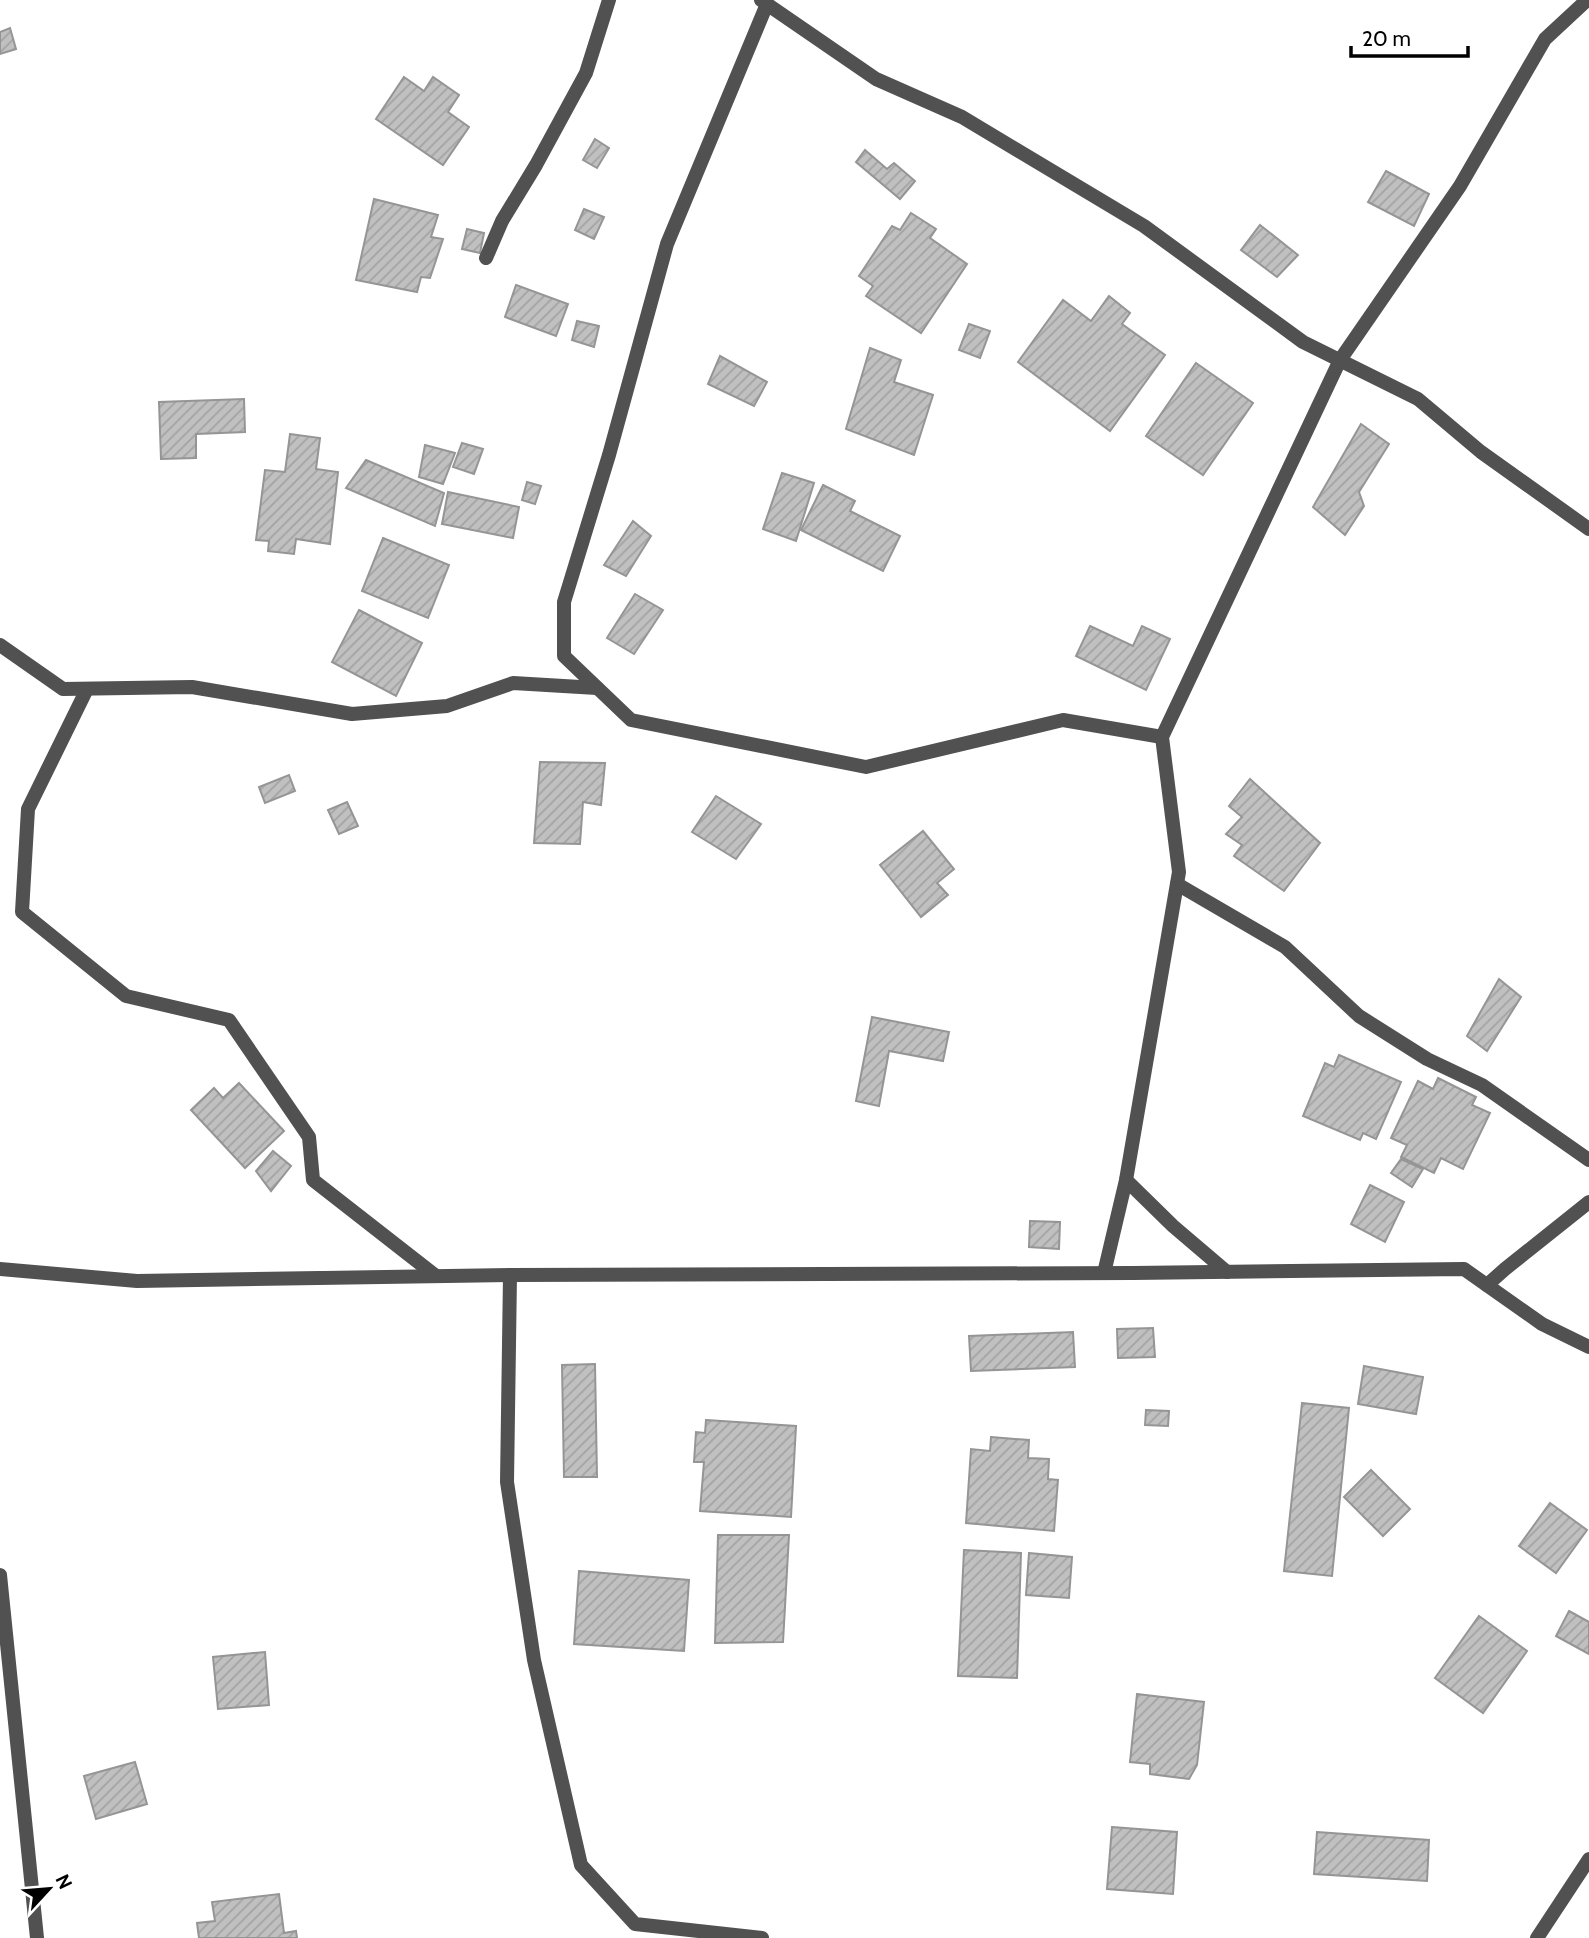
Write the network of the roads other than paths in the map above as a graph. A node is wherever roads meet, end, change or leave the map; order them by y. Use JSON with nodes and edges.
{"nodes":[{"id":1,"x":609,"y":0,"type":"edge"},
{"id":2,"x":1587,"y":0,"type":"edge"},
{"id":3,"x":765,"y":1,"type":"edge"},
{"id":4,"x":486,"y":258,"type":"dead end"},
{"id":5,"x":1340,"y":360,"type":"junction"},
{"id":6,"x":1589,"y":529,"type":"edge"},
{"id":7,"x":4,"y":651,"type":"edge"},
{"id":8,"x":597,"y":688,"type":"junction"},
{"id":9,"x":87,"y":689,"type":"junction"},
{"id":10,"x":1162,"y":737,"type":"junction"},
{"id":11,"x":1177,"y":884,"type":"junction"},
{"id":12,"x":1589,"y":1160,"type":"edge"},
{"id":13,"x":1126,"y":1180,"type":"junction"},
{"id":14,"x":1589,"y":1202,"type":"edge"},
{"id":15,"x":0,"y":1269,"type":"edge"},
{"id":16,"x":1227,"y":1272,"type":"junction"},
{"id":17,"x":1104,"y":1273,"type":"junction"},
{"id":18,"x":510,"y":1275,"type":"junction"},
{"id":19,"x":436,"y":1276,"type":"junction"},
{"id":20,"x":1487,"y":1285,"type":"junction"},
{"id":21,"x":1589,"y":1347,"type":"edge"},
{"id":22,"x":0,"y":1575,"type":"edge"},
{"id":23,"x":1589,"y":1859,"type":"edge"},
{"id":24,"x":37,"y":1938,"type":"edge"},
{"id":25,"x":762,"y":1938,"type":"edge"},
{"id":26,"x":1537,"y":1938,"type":"edge"}],
"edges":[{"from":1,"to":4,"type":"street"},
{"from":2,"to":5,"type":"street"},
{"from":3,"to":5,"type":"street"},
{"from":3,"to":8,"type":"street"},
{"from":5,"to":6,"type":"street"},
{"from":5,"to":10,"type":"street"},
{"from":7,"to":9,"type":"street"},
{"from":8,"to":9,"type":"street"},
{"from":8,"to":10,"type":"street"},
{"from":9,"to":19,"type":"street"},
{"from":10,"to":11,"type":"street"},
{"from":11,"to":12,"type":"street"},
{"from":11,"to":13,"type":"street"},
{"from":13,"to":16,"type":"street"},
{"from":13,"to":17,"type":"street"},
{"from":14,"to":20,"type":"street"},
{"from":15,"to":19,"type":"street"},
{"from":16,"to":17,"type":"street"},
{"from":16,"to":20,"type":"street"},
{"from":17,"to":18,"type":"street"},
{"from":18,"to":19,"type":"street"},
{"from":18,"to":25,"type":"street"},
{"from":20,"to":21,"type":"street"},
{"from":22,"to":24,"type":"street"},
{"from":23,"to":26,"type":"street"}]}
